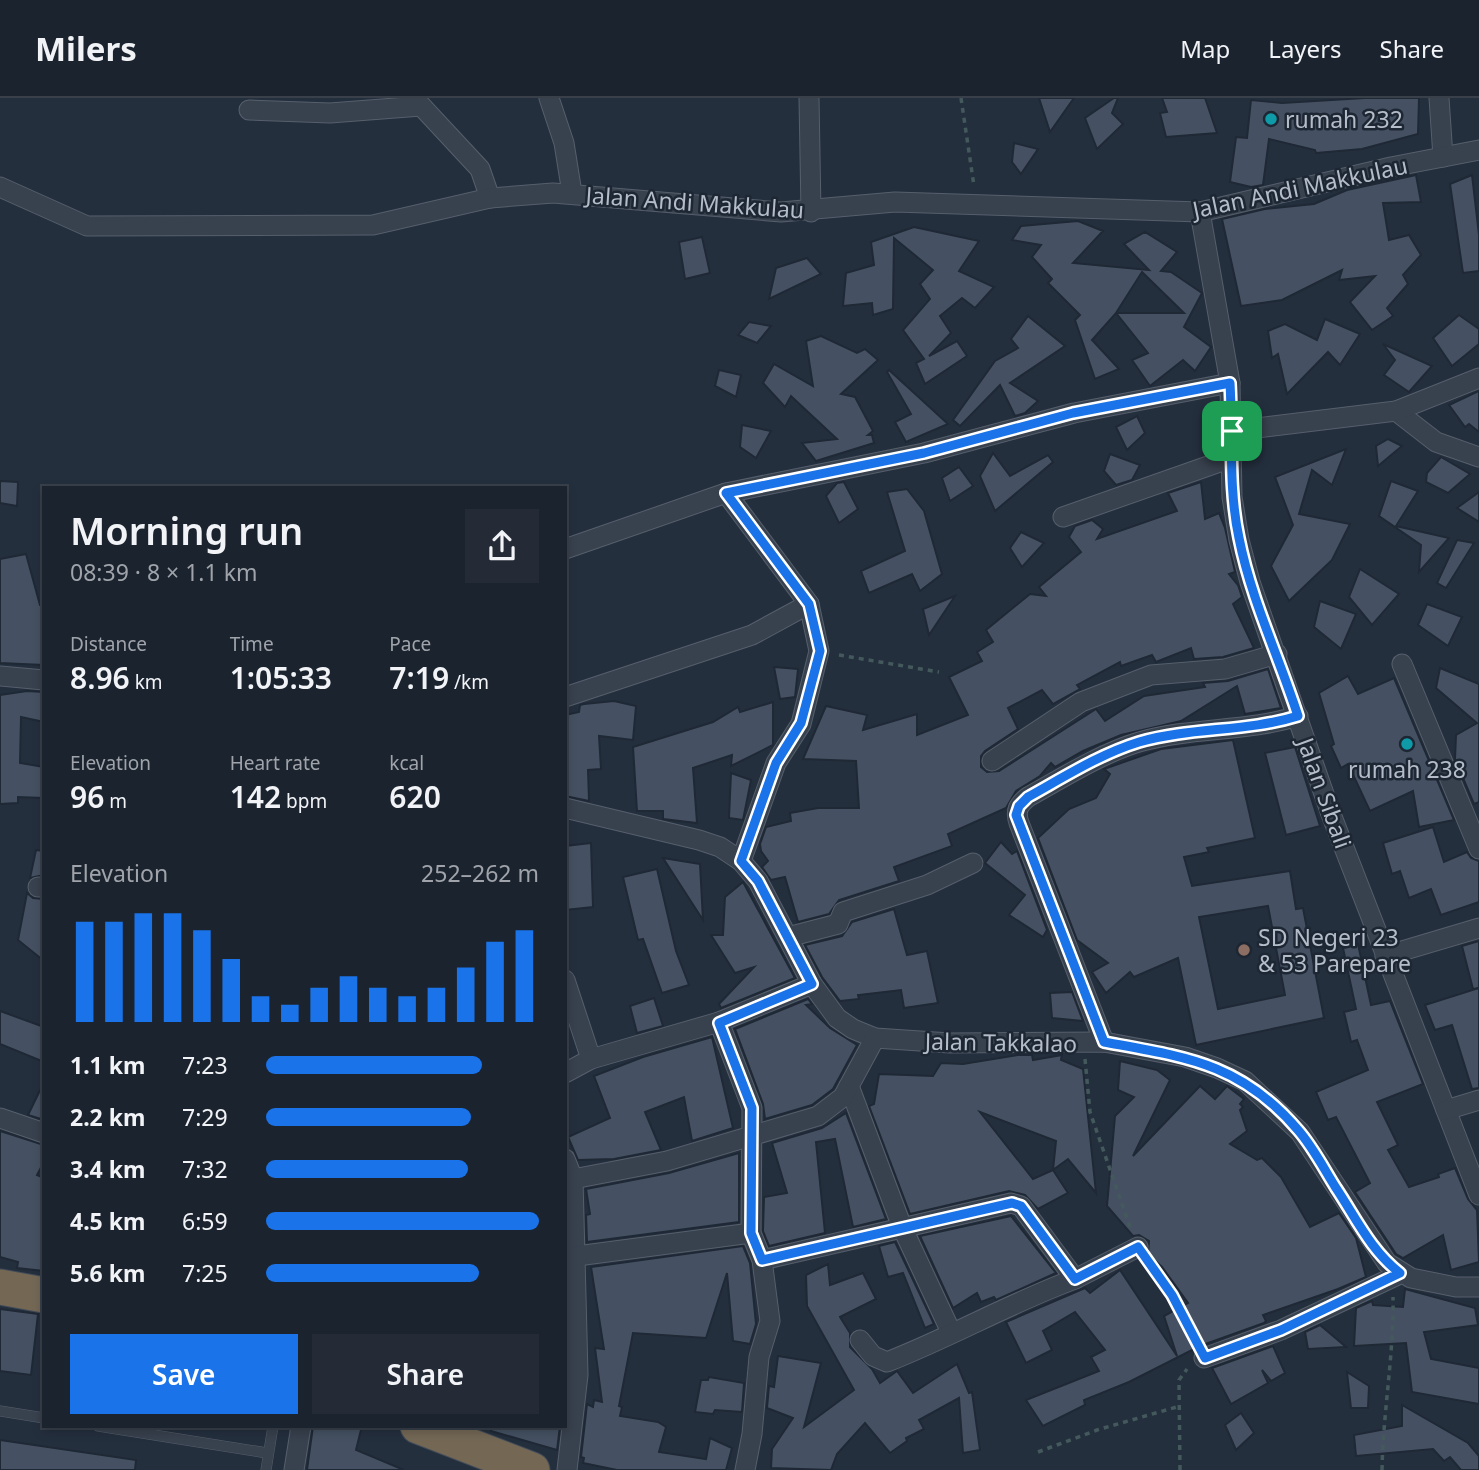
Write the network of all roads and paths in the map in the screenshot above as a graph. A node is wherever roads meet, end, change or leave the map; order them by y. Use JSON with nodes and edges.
{"nodes":[{"id":1,"x":549,"y":98,"type":"edge"},
{"id":2,"x":809,"y":98,"type":"edge"},
{"id":3,"x":961,"y":98,"type":"edge"},
{"id":4,"x":1439,"y":98,"type":"edge"},
{"id":5,"x":418,"y":102,"type":"edge"},
{"id":6,"x":249,"y":110,"type":"dead end"},
{"id":7,"x":1479,"y":150,"type":"edge"},
{"id":8,"x":1443,"y":157,"type":"junction"},
{"id":9,"x":0,"y":187,"type":"edge"},
{"id":10,"x":572,"y":193,"type":"junction"},
{"id":11,"x":490,"y":198,"type":"junction"},
{"id":12,"x":977,"y":205,"type":"junction"},
{"id":13,"x":811,"y":212,"type":"junction"},
{"id":14,"x":1200,"y":212,"type":"junction"},
{"id":15,"x":1479,"y":378,"type":"edge"},
{"id":16,"x":1230,"y":383,"type":"junction"},
{"id":17,"x":1396,"y":411,"type":"junction"},
{"id":18,"x":1232,"y":431,"type":"junction"},
{"id":19,"x":1479,"y":457,"type":"edge"},
{"id":20,"x":1231,"y":458,"type":"junction"},
{"id":21,"x":726,"y":493,"type":"junction"},
{"id":22,"x":1063,"y":517,"type":"dead end"},
{"id":23,"x":567,"y":548,"type":"edge"},
{"id":24,"x":809,"y":604,"type":"junction"},
{"id":25,"x":820,"y":651,"type":"junction"},
{"id":26,"x":1278,"y":654,"type":"junction"},
{"id":27,"x":1402,"y":664,"type":"dead end"},
{"id":28,"x":939,"y":672,"type":"dead end"},
{"id":29,"x":0,"y":677,"type":"edge"},
{"id":30,"x":42,"y":680,"type":"edge"},
{"id":31,"x":567,"y":696,"type":"edge"},
{"id":32,"x":1298,"y":716,"type":"junction"},
{"id":33,"x":992,"y":761,"type":"dead end"},
{"id":34,"x":567,"y":808,"type":"edge"},
{"id":35,"x":1479,"y":849,"type":"edge"},
{"id":36,"x":741,"y":861,"type":"junction"},
{"id":37,"x":973,"y":863,"type":"dead end"},
{"id":38,"x":1479,"y":928,"type":"edge"},
{"id":39,"x":788,"y":937,"type":"junction"},
{"id":40,"x":1385,"y":956,"type":"junction"},
{"id":41,"x":812,"y":984,"type":"junction"},
{"id":42,"x":567,"y":986,"type":"edge"},
{"id":43,"x":719,"y":1023,"type":"junction"},
{"id":44,"x":875,"y":1038,"type":"junction"},
{"id":45,"x":1104,"y":1042,"type":"junction"},
{"id":46,"x":1083,"y":1043,"type":"junction"},
{"id":47,"x":591,"y":1059,"type":"junction"},
{"id":48,"x":567,"y":1072,"type":"edge"},
{"id":49,"x":849,"y":1086,"type":"junction"},
{"id":50,"x":1479,"y":1100,"type":"edge"},
{"id":51,"x":1446,"y":1110,"type":"junction"},
{"id":52,"x":0,"y":1118,"type":"edge"},
{"id":53,"x":42,"y":1132,"type":"edge"},
{"id":54,"x":753,"y":1136,"type":"junction"},
{"id":55,"x":567,"y":1164,"type":"edge"},
{"id":56,"x":573,"y":1179,"type":"junction"},
{"id":57,"x":1479,"y":1195,"type":"edge"},
{"id":58,"x":902,"y":1227,"type":"junction"},
{"id":59,"x":751,"y":1233,"type":"junction"},
{"id":60,"x":1138,"y":1247,"type":"junction"},
{"id":61,"x":577,"y":1256,"type":"junction"},
{"id":62,"x":762,"y":1260,"type":"junction"},
{"id":63,"x":1396,"y":1276,"type":"junction"},
{"id":64,"x":1075,"y":1279,"type":"junction"},
{"id":65,"x":0,"y":1287,"type":"edge"},
{"id":66,"x":1479,"y":1287,"type":"edge"},
{"id":67,"x":42,"y":1295,"type":"edge"},
{"id":68,"x":951,"y":1332,"type":"junction"},
{"id":69,"x":860,"y":1340,"type":"dead end"},
{"id":70,"x":1205,"y":1358,"type":"junction"},
{"id":71,"x":1180,"y":1406,"type":"junction"},
{"id":72,"x":0,"y":1411,"type":"edge"},
{"id":73,"x":42,"y":1418,"type":"edge"},
{"id":74,"x":111,"y":1428,"type":"edge"},
{"id":75,"x":272,"y":1428,"type":"edge"},
{"id":76,"x":301,"y":1428,"type":"edge"},
{"id":77,"x":423,"y":1428,"type":"edge"},
{"id":78,"x":1038,"y":1452,"type":"dead end"},
{"id":79,"x":267,"y":1453,"type":"junction"},
{"id":80,"x":266,"y":1470,"type":"edge"},
{"id":81,"x":294,"y":1470,"type":"edge"},
{"id":82,"x":532,"y":1470,"type":"edge"},
{"id":83,"x":567,"y":1470,"type":"edge"},
{"id":84,"x":745,"y":1470,"type":"edge"},
{"id":85,"x":1180,"y":1470,"type":"edge"},
{"id":86,"x":1382,"y":1470,"type":"edge"}],
"edges":[{"from":1,"to":10,"type":"street"},
{"from":2,"to":13,"type":"street"},
{"from":3,"to":12,"type":"path"},
{"from":4,"to":8,"type":"street"},
{"from":5,"to":6,"type":"street"},
{"from":5,"to":11,"type":"street"},
{"from":7,"to":8,"type":"street","name":"Jalan Andi Makkulau"},
{"from":8,"to":14,"type":"street","name":"Jalan Andi Makkulau"},
{"from":9,"to":11,"type":"street","name":"Jalan Andi Makkulau"},
{"from":10,"to":11,"type":"street","name":"Jalan Andi Makkulau"},
{"from":10,"to":13,"type":"street","name":"Jalan Andi Makkulau"},
{"from":12,"to":13,"type":"street","name":"Jalan Andi Makkulau"},
{"from":12,"to":14,"type":"street","name":"Jalan Andi Makkulau"},
{"from":14,"to":16,"type":"street","name":"Jalan Sibali"},
{"from":15,"to":17,"type":"street"},
{"from":16,"to":18,"type":"street","name":"Jalan Sibali"},
{"from":16,"to":21,"type":"street"},
{"from":17,"to":18,"type":"street"},
{"from":17,"to":19,"type":"street"},
{"from":18,"to":20,"type":"street","name":"Jalan Sibali"},
{"from":20,"to":22,"type":"street"},
{"from":20,"to":26,"type":"street","name":"Jalan Sibali"},
{"from":21,"to":23,"type":"street"},
{"from":21,"to":24,"type":"street"},
{"from":24,"to":25,"type":"street"},
{"from":24,"to":31,"type":"street"},
{"from":25,"to":28,"type":"path"},
{"from":25,"to":36,"type":"street"},
{"from":26,"to":32,"type":"street","name":"Jalan Sibali"},
{"from":26,"to":33,"type":"street"},
{"from":27,"to":35,"type":"street"},
{"from":29,"to":30,"type":"street"},
{"from":32,"to":40,"type":"street","name":"Jalan Sibali"},
{"from":32,"to":45,"type":"street"},
{"from":34,"to":36,"type":"street","name":"Jalan Takkalao"},
{"from":36,"to":39,"type":"street","name":"Jalan Takkalao"},
{"from":37,"to":39,"type":"street"},
{"from":38,"to":40,"type":"street"},
{"from":39,"to":41,"type":"street","name":"Jalan Takkalao"},
{"from":40,"to":51,"type":"street","name":"Jalan Sibali"},
{"from":41,"to":43,"type":"street"},
{"from":41,"to":44,"type":"street","name":"Jalan Takkalao"},
{"from":42,"to":47,"type":"street"},
{"from":43,"to":47,"type":"street"},
{"from":43,"to":54,"type":"street"},
{"from":44,"to":46,"type":"street","name":"Jalan Takkalao"},
{"from":44,"to":49,"type":"street"},
{"from":45,"to":46,"type":"street","name":"Jalan Takkalao"},
{"from":45,"to":63,"type":"street","name":"Jalan Takkalao"},
{"from":46,"to":60,"type":"path"},
{"from":47,"to":48,"type":"street"},
{"from":49,"to":54,"type":"street"},
{"from":49,"to":58,"type":"street"},
{"from":50,"to":51,"type":"street"},
{"from":51,"to":57,"type":"street","name":"Jalan Sibali"},
{"from":52,"to":53,"type":"street"},
{"from":54,"to":56,"type":"street"},
{"from":54,"to":59,"type":"street"},
{"from":55,"to":56,"type":"street"},
{"from":56,"to":61,"type":"street"},
{"from":58,"to":62,"type":"street"},
{"from":58,"to":64,"type":"street"},
{"from":58,"to":68,"type":"street"},
{"from":59,"to":61,"type":"street"},
{"from":59,"to":62,"type":"street"},
{"from":60,"to":64,"type":"street"},
{"from":60,"to":70,"type":"path"},
{"from":61,"to":83,"type":"street"},
{"from":62,"to":84,"type":"street"},
{"from":63,"to":66,"type":"street","name":"Jalan Takkalao"},
{"from":63,"to":70,"type":"street"},
{"from":63,"to":86,"type":"path"},
{"from":64,"to":68,"type":"street"},
{"from":65,"to":67,"type":"highway"},
{"from":68,"to":69,"type":"street"},
{"from":70,"to":71,"type":"path"},
{"from":71,"to":78,"type":"path"},
{"from":71,"to":85,"type":"path"},
{"from":72,"to":73,"type":"lane"},
{"from":74,"to":79,"type":"lane"},
{"from":75,"to":79,"type":"lane"},
{"from":76,"to":81,"type":"street"},
{"from":77,"to":82,"type":"highway"},
{"from":79,"to":80,"type":"lane"}]}
